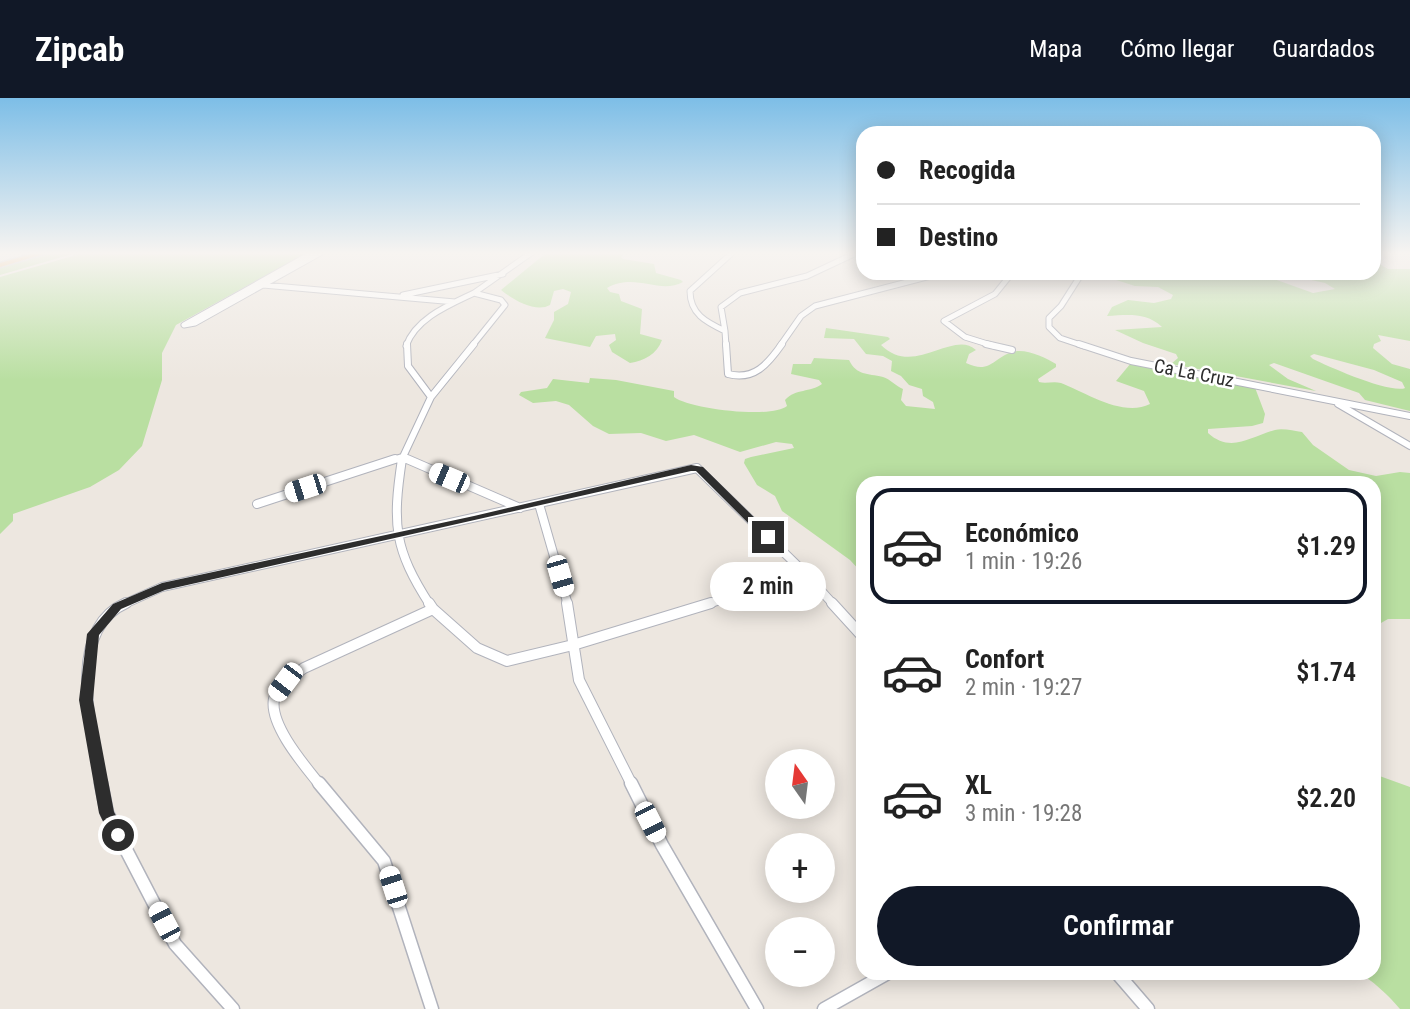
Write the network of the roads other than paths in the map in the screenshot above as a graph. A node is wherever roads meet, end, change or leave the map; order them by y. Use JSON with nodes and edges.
{"nodes":[{"id":1,"x":236,"y":296,"type":"edge"},
{"id":2,"x":243,"y":296,"type":"edge"},
{"id":3,"x":380,"y":296,"type":"edge"},
{"id":4,"x":404,"y":296,"type":"edge"},
{"id":5,"x":469,"y":296,"type":"edge"},
{"id":6,"x":490,"y":296,"type":"edge"},
{"id":7,"x":690,"y":296,"type":"edge"},
{"id":8,"x":732,"y":296,"type":"edge"},
{"id":9,"x":855,"y":296,"type":"edge"},
{"id":10,"x":993,"y":296,"type":"edge"},
{"id":11,"x":1068,"y":296,"type":"edge"},
{"id":12,"x":397,"y":297,"type":"junction"},
{"id":13,"x":455,"y":302,"type":"junction"},
{"id":14,"x":725,"y":331,"type":"junction"},
{"id":15,"x":1013,"y":350,"type":"dead end"},
{"id":16,"x":431,"y":397,"type":"junction"},
{"id":17,"x":1329,"y":399,"type":"junction"},
{"id":18,"x":1410,"y":416,"type":"edge"},
{"id":19,"x":1410,"y":446,"type":"edge"},
{"id":20,"x":402,"y":457,"type":"junction"},
{"id":21,"x":257,"y":503,"type":"dead end"},
{"id":22,"x":539,"y":504,"type":"junction"},
{"id":23,"x":520,"y":508,"type":"junction"},
{"id":24,"x":397,"y":536,"type":"junction"},
{"id":25,"x":804,"y":572,"type":"junction"},
{"id":26,"x":433,"y":609,"type":"junction"},
{"id":27,"x":856,"y":628,"type":"edge"},
{"id":28,"x":573,"y":645,"type":"junction"},
{"id":29,"x":876,"y":980,"type":"edge"},
{"id":30,"x":1123,"y":980,"type":"edge"},
{"id":31,"x":233,"y":1009,"type":"edge"},
{"id":32,"x":432,"y":1009,"type":"edge"},
{"id":33,"x":757,"y":1009,"type":"edge"},
{"id":34,"x":824,"y":1009,"type":"edge"},
{"id":35,"x":1148,"y":1009,"type":"edge"}],
"edges":[{"from":1,"to":2,"type":"street"},
{"from":3,"to":12,"type":"street"},
{"from":4,"to":12,"type":"street"},
{"from":5,"to":13,"type":"street"},
{"from":6,"to":16,"type":"street"},
{"from":7,"to":14,"type":"street"},
{"from":8,"to":14,"type":"street"},
{"from":9,"to":14,"type":"street"},
{"from":10,"to":15,"type":"street"},
{"from":11,"to":17,"type":"street","name":"Ca La Cruz"},
{"from":12,"to":13,"type":"street"},
{"from":13,"to":16,"type":"street"},
{"from":16,"to":20,"type":"street"},
{"from":17,"to":18,"type":"street","name":"Ca La Cruz"},
{"from":17,"to":19,"type":"street"},
{"from":20,"to":21,"type":"street"},
{"from":20,"to":23,"type":"street"},
{"from":20,"to":24,"type":"street"},
{"from":22,"to":23,"type":"street"},
{"from":22,"to":25,"type":"street"},
{"from":22,"to":28,"type":"street"},
{"from":23,"to":24,"type":"street"},
{"from":24,"to":26,"type":"street"},
{"from":24,"to":31,"type":"street"},
{"from":25,"to":27,"type":"street"},
{"from":25,"to":28,"type":"street"},
{"from":26,"to":28,"type":"street"},
{"from":26,"to":32,"type":"street"},
{"from":28,"to":33,"type":"street"},
{"from":29,"to":34,"type":"street"},
{"from":30,"to":35,"type":"street"}]}
